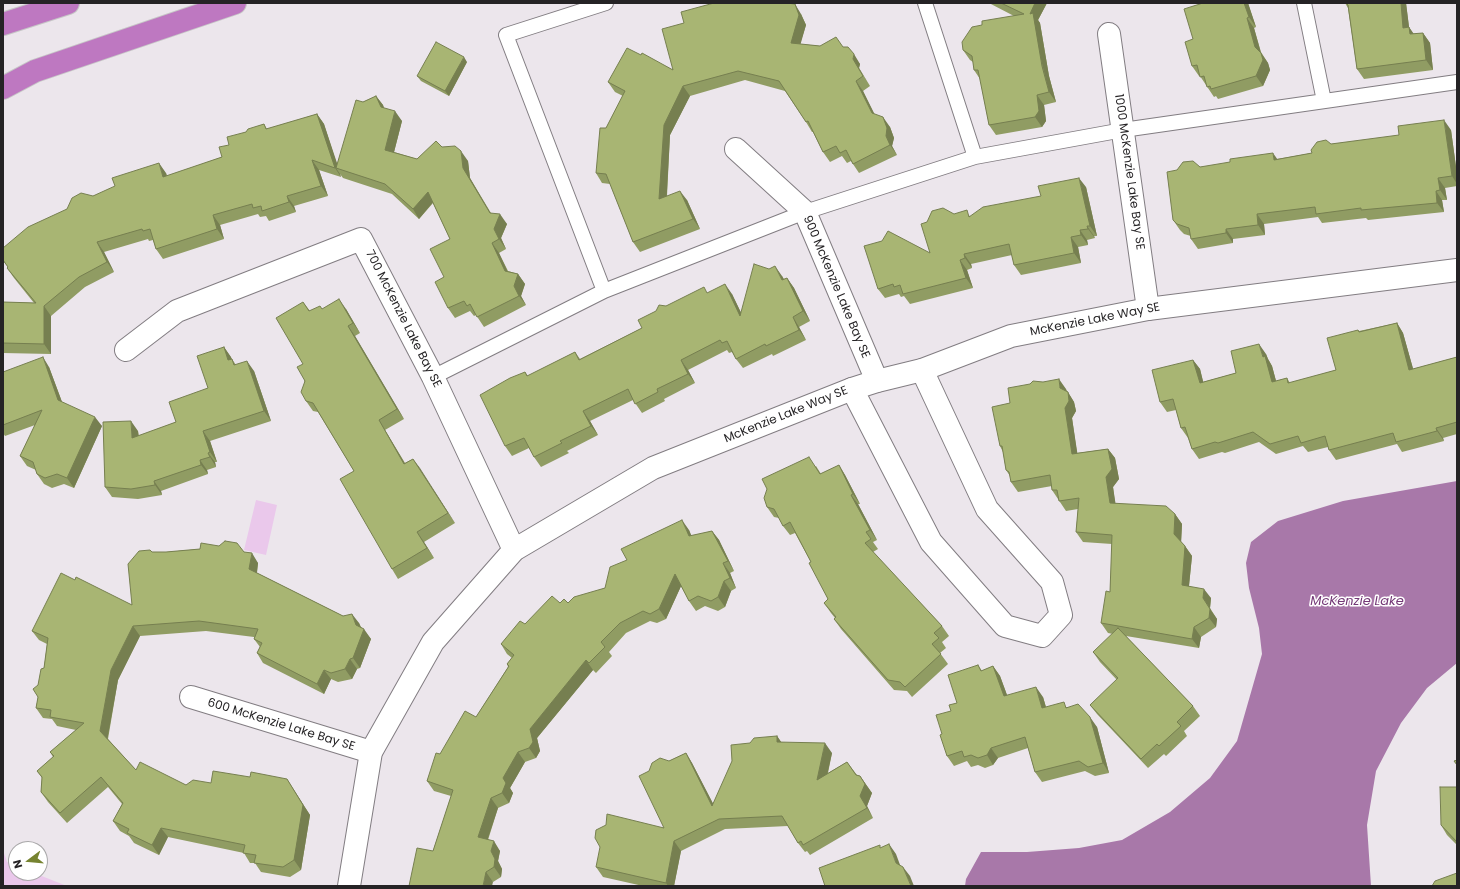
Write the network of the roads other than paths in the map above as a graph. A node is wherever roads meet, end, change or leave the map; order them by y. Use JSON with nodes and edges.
{"nodes":[{"id":1,"x":68,"y":3,"type":"edge"},
{"id":2,"x":234,"y":3,"type":"edge"},
{"id":3,"x":606,"y":3,"type":"edge"},
{"id":4,"x":925,"y":3,"type":"edge"},
{"id":5,"x":1304,"y":3,"type":"edge"},
{"id":6,"x":3,"y":24,"type":"edge"},
{"id":7,"x":1109,"y":34,"type":"dead end"},
{"id":8,"x":1457,"y":82,"type":"edge"},
{"id":9,"x":3,"y":88,"type":"edge"},
{"id":10,"x":1324,"y":101,"type":"junction"},
{"id":11,"x":1123,"y":130,"type":"junction"},
{"id":12,"x":736,"y":149,"type":"dead end"},
{"id":13,"x":975,"y":157,"type":"junction"},
{"id":14,"x":805,"y":212,"type":"junction"},
{"id":15,"x":1457,"y":270,"type":"edge"},
{"id":16,"x":604,"y":291,"type":"junction"},
{"id":17,"x":1148,"y":310,"type":"junction"},
{"id":18,"x":126,"y":350,"type":"dead end"},
{"id":19,"x":922,"y":370,"type":"junction"},
{"id":20,"x":433,"y":377,"type":"junction"},
{"id":21,"x":877,"y":381,"type":"junction"},
{"id":22,"x":852,"y":389,"type":"junction"},
{"id":23,"x":514,"y":550,"type":"junction"},
{"id":24,"x":191,"y":698,"type":"dead end"},
{"id":25,"x":371,"y":752,"type":"junction"},
{"id":26,"x":349,"y":886,"type":"edge"}],
"edges":[{"from":1,"to":6,"type":"highway"},
{"from":2,"to":9,"type":"highway"},
{"from":3,"to":16,"type":"lane"},
{"from":4,"to":13,"type":"lane"},
{"from":5,"to":10,"type":"lane"},
{"from":7,"to":11,"type":"street","name":"1000 McKenzie Lake Bay SE"},
{"from":8,"to":10,"type":"lane"},
{"from":10,"to":11,"type":"lane"},
{"from":11,"to":13,"type":"lane"},
{"from":11,"to":17,"type":"street","name":"1000 McKenzie Lake Bay SE"},
{"from":12,"to":14,"type":"street","name":"900 McKenzie Lake Bay SE"},
{"from":13,"to":14,"type":"lane"},
{"from":14,"to":16,"type":"lane"},
{"from":14,"to":21,"type":"street","name":"900 McKenzie Lake Bay SE"},
{"from":15,"to":17,"type":"street","name":"McKenzie Lake Way SE"},
{"from":16,"to":20,"type":"lane"},
{"from":17,"to":19,"type":"street","name":"McKenzie Lake Way SE"},
{"from":18,"to":20,"type":"street","name":"700 McKenzie Lake Bay SE"},
{"from":19,"to":21,"type":"street","name":"McKenzie Lake Way SE"},
{"from":19,"to":22,"type":"street"},
{"from":20,"to":23,"type":"street","name":"700 McKenzie Lake Bay SE"},
{"from":21,"to":22,"type":"street","name":"McKenzie Lake Way SE"},
{"from":22,"to":23,"type":"street","name":"McKenzie Lake Way SE"},
{"from":23,"to":25,"type":"street","name":"McKenzie Lake Way SE"},
{"from":24,"to":25,"type":"street","name":"600 McKenzie Lake Bay SE"},
{"from":25,"to":26,"type":"street","name":"McKenzie Lake Way SE"}]}
